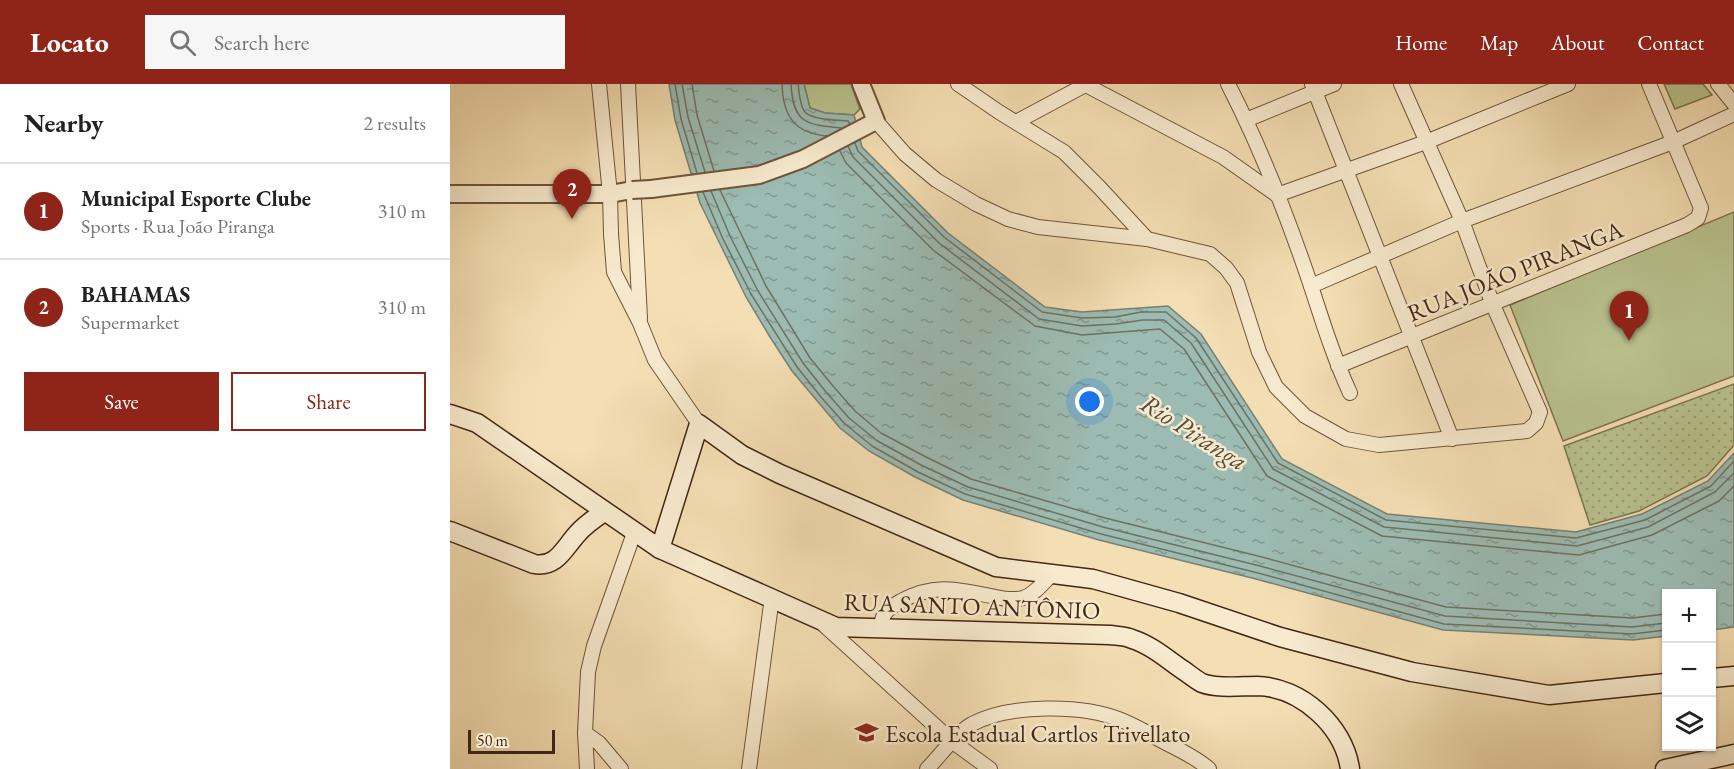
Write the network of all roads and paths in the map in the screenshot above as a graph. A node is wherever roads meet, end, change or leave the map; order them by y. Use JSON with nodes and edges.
{"nodes":[{"id":1,"x":599,"y":84,"type":"edge"},
{"id":2,"x":628,"y":84,"type":"edge"},
{"id":3,"x":861,"y":84,"type":"edge"},
{"id":4,"x":958,"y":84,"type":"edge"},
{"id":5,"x":1086,"y":84,"type":"edge"},
{"id":6,"x":1228,"y":84,"type":"edge"},
{"id":7,"x":1334,"y":84,"type":"edge"},
{"id":8,"x":1401,"y":84,"type":"edge"},
{"id":9,"x":1568,"y":84,"type":"edge"},
{"id":10,"x":1649,"y":84,"type":"edge"},
{"id":11,"x":1718,"y":84,"type":"edge"},
{"id":12,"x":1313,"y":88,"type":"edge"},
{"id":13,"x":1734,"y":104,"type":"edge"},
{"id":14,"x":1734,"y":114,"type":"edge"},
{"id":15,"x":1246,"y":120,"type":"junction"},
{"id":16,"x":1016,"y":122,"type":"junction"},
{"id":17,"x":873,"y":123,"type":"junction"},
{"id":18,"x":1426,"y":142,"type":"junction"},
{"id":19,"x":1673,"y":142,"type":"junction"},
{"id":20,"x":1346,"y":169,"type":"junction"},
{"id":21,"x":450,"y":194,"type":"edge"},
{"id":22,"x":610,"y":194,"type":"junction"},
{"id":23,"x":1277,"y":195,"type":"junction"},
{"id":24,"x":1462,"y":221,"type":"junction"},
{"id":25,"x":1147,"y":239,"type":"junction"},
{"id":26,"x":1381,"y":256,"type":"junction"},
{"id":27,"x":1311,"y":286,"type":"junction"},
{"id":28,"x":1493,"y":305,"type":"junction"},
{"id":29,"x":640,"y":323,"type":"junction"},
{"id":30,"x":1412,"y":336,"type":"junction"},
{"id":31,"x":1338,"y":366,"type":"junction"},
{"id":32,"x":1350,"y":393,"type":"dead end"},
{"id":33,"x":450,"y":414,"type":"edge"},
{"id":34,"x":699,"y":424,"type":"junction"},
{"id":35,"x":1452,"y":439,"type":"junction"},
{"id":36,"x":604,"y":512,"type":"junction"},
{"id":37,"x":450,"y":531,"type":"edge"},
{"id":38,"x":634,"y":533,"type":"junction"},
{"id":39,"x":660,"y":549,"type":"junction"},
{"id":40,"x":1051,"y":575,"type":"junction"},
{"id":41,"x":772,"y":597,"type":"junction"},
{"id":42,"x":816,"y":617,"type":"junction"},
{"id":43,"x":880,"y":628,"type":"junction"},
{"id":44,"x":1734,"y":676,"type":"edge"},
{"id":45,"x":1716,"y":678,"type":"edge"},
{"id":46,"x":1662,"y":683,"type":"edge"},
{"id":47,"x":585,"y":733,"type":"junction"},
{"id":48,"x":953,"y":742,"type":"junction"},
{"id":49,"x":1734,"y":753,"type":"edge"},
{"id":50,"x":587,"y":769,"type":"edge"},
{"id":51,"x":621,"y":769,"type":"edge"},
{"id":52,"x":749,"y":769,"type":"edge"},
{"id":53,"x":927,"y":769,"type":"edge"},
{"id":54,"x":990,"y":769,"type":"edge"},
{"id":55,"x":1209,"y":769,"type":"edge"},
{"id":56,"x":1350,"y":769,"type":"edge"},
{"id":57,"x":1665,"y":769,"type":"edge"}],
"edges":[{"from":1,"to":22,"type":"street"},
{"from":2,"to":29,"type":"street"},
{"from":3,"to":17,"type":"street"},
{"from":4,"to":16,"type":"street"},
{"from":5,"to":16,"type":"street"},
{"from":5,"to":23,"type":"street"},
{"from":6,"to":15,"type":"street"},
{"from":7,"to":12,"type":"street"},
{"from":8,"to":18,"type":"street"},
{"from":9,"to":18,"type":"street"},
{"from":10,"to":19,"type":"street"},
{"from":11,"to":13,"type":"street"},
{"from":12,"to":15,"type":"street"},
{"from":12,"to":20,"type":"street"},
{"from":14,"to":19,"type":"street"},
{"from":15,"to":23,"type":"street"},
{"from":16,"to":25,"type":"street"},
{"from":17,"to":22,"type":"street","bridge":true},
{"from":17,"to":25,"type":"street"},
{"from":18,"to":20,"type":"street"},
{"from":18,"to":24,"type":"street"},
{"from":19,"to":24,"type":"street"},
{"from":19,"to":28,"type":"street","name":"RUA JOÃO PIRANGA"},
{"from":20,"to":23,"type":"street"},
{"from":20,"to":26,"type":"street"},
{"from":21,"to":22,"type":"street"},
{"from":22,"to":29,"type":"street"},
{"from":23,"to":27,"type":"street"},
{"from":24,"to":26,"type":"street"},
{"from":24,"to":28,"type":"street"},
{"from":25,"to":35,"type":"street"},
{"from":26,"to":27,"type":"street"},
{"from":26,"to":30,"type":"street"},
{"from":27,"to":31,"type":"street"},
{"from":28,"to":30,"type":"street","name":"RUA JOÃO PIRANGA"},
{"from":28,"to":35,"type":"street"},
{"from":29,"to":34,"type":"street"},
{"from":30,"to":31,"type":"street","name":"RUA JOÃO PIRANGA"},
{"from":30,"to":35,"type":"street"},
{"from":31,"to":32,"type":"street"},
{"from":33,"to":36,"type":"main road","name":"RUA SANTO ANTÔNIO"},
{"from":34,"to":39,"type":"main road"},
{"from":34,"to":40,"type":"main road"},
{"from":36,"to":37,"type":"main road"},
{"from":36,"to":38,"type":"main road","name":"RUA SANTO ANTÔNIO"},
{"from":38,"to":39,"type":"main road","name":"RUA SANTO ANTÔNIO"},
{"from":38,"to":47,"type":"street"},
{"from":39,"to":41,"type":"main road","name":"RUA SANTO ANTÔNIO"},
{"from":40,"to":43,"type":"street"},
{"from":40,"to":46,"type":"main road"},
{"from":41,"to":42,"type":"main road","name":"RUA SANTO ANTÔNIO"},
{"from":41,"to":52,"type":"street"},
{"from":42,"to":43,"type":"main road","name":"RUA SANTO ANTÔNIO"},
{"from":42,"to":48,"type":"street"},
{"from":43,"to":56,"type":"main road","name":"RUA SANTO ANTÔNIO"},
{"from":44,"to":45,"type":"main road"},
{"from":47,"to":50,"type":"street"},
{"from":47,"to":51,"type":"street"},
{"from":48,"to":53,"type":"street"},
{"from":48,"to":54,"type":"street"},
{"from":48,"to":55,"type":"street"},
{"from":49,"to":57,"type":"main road"}]}
